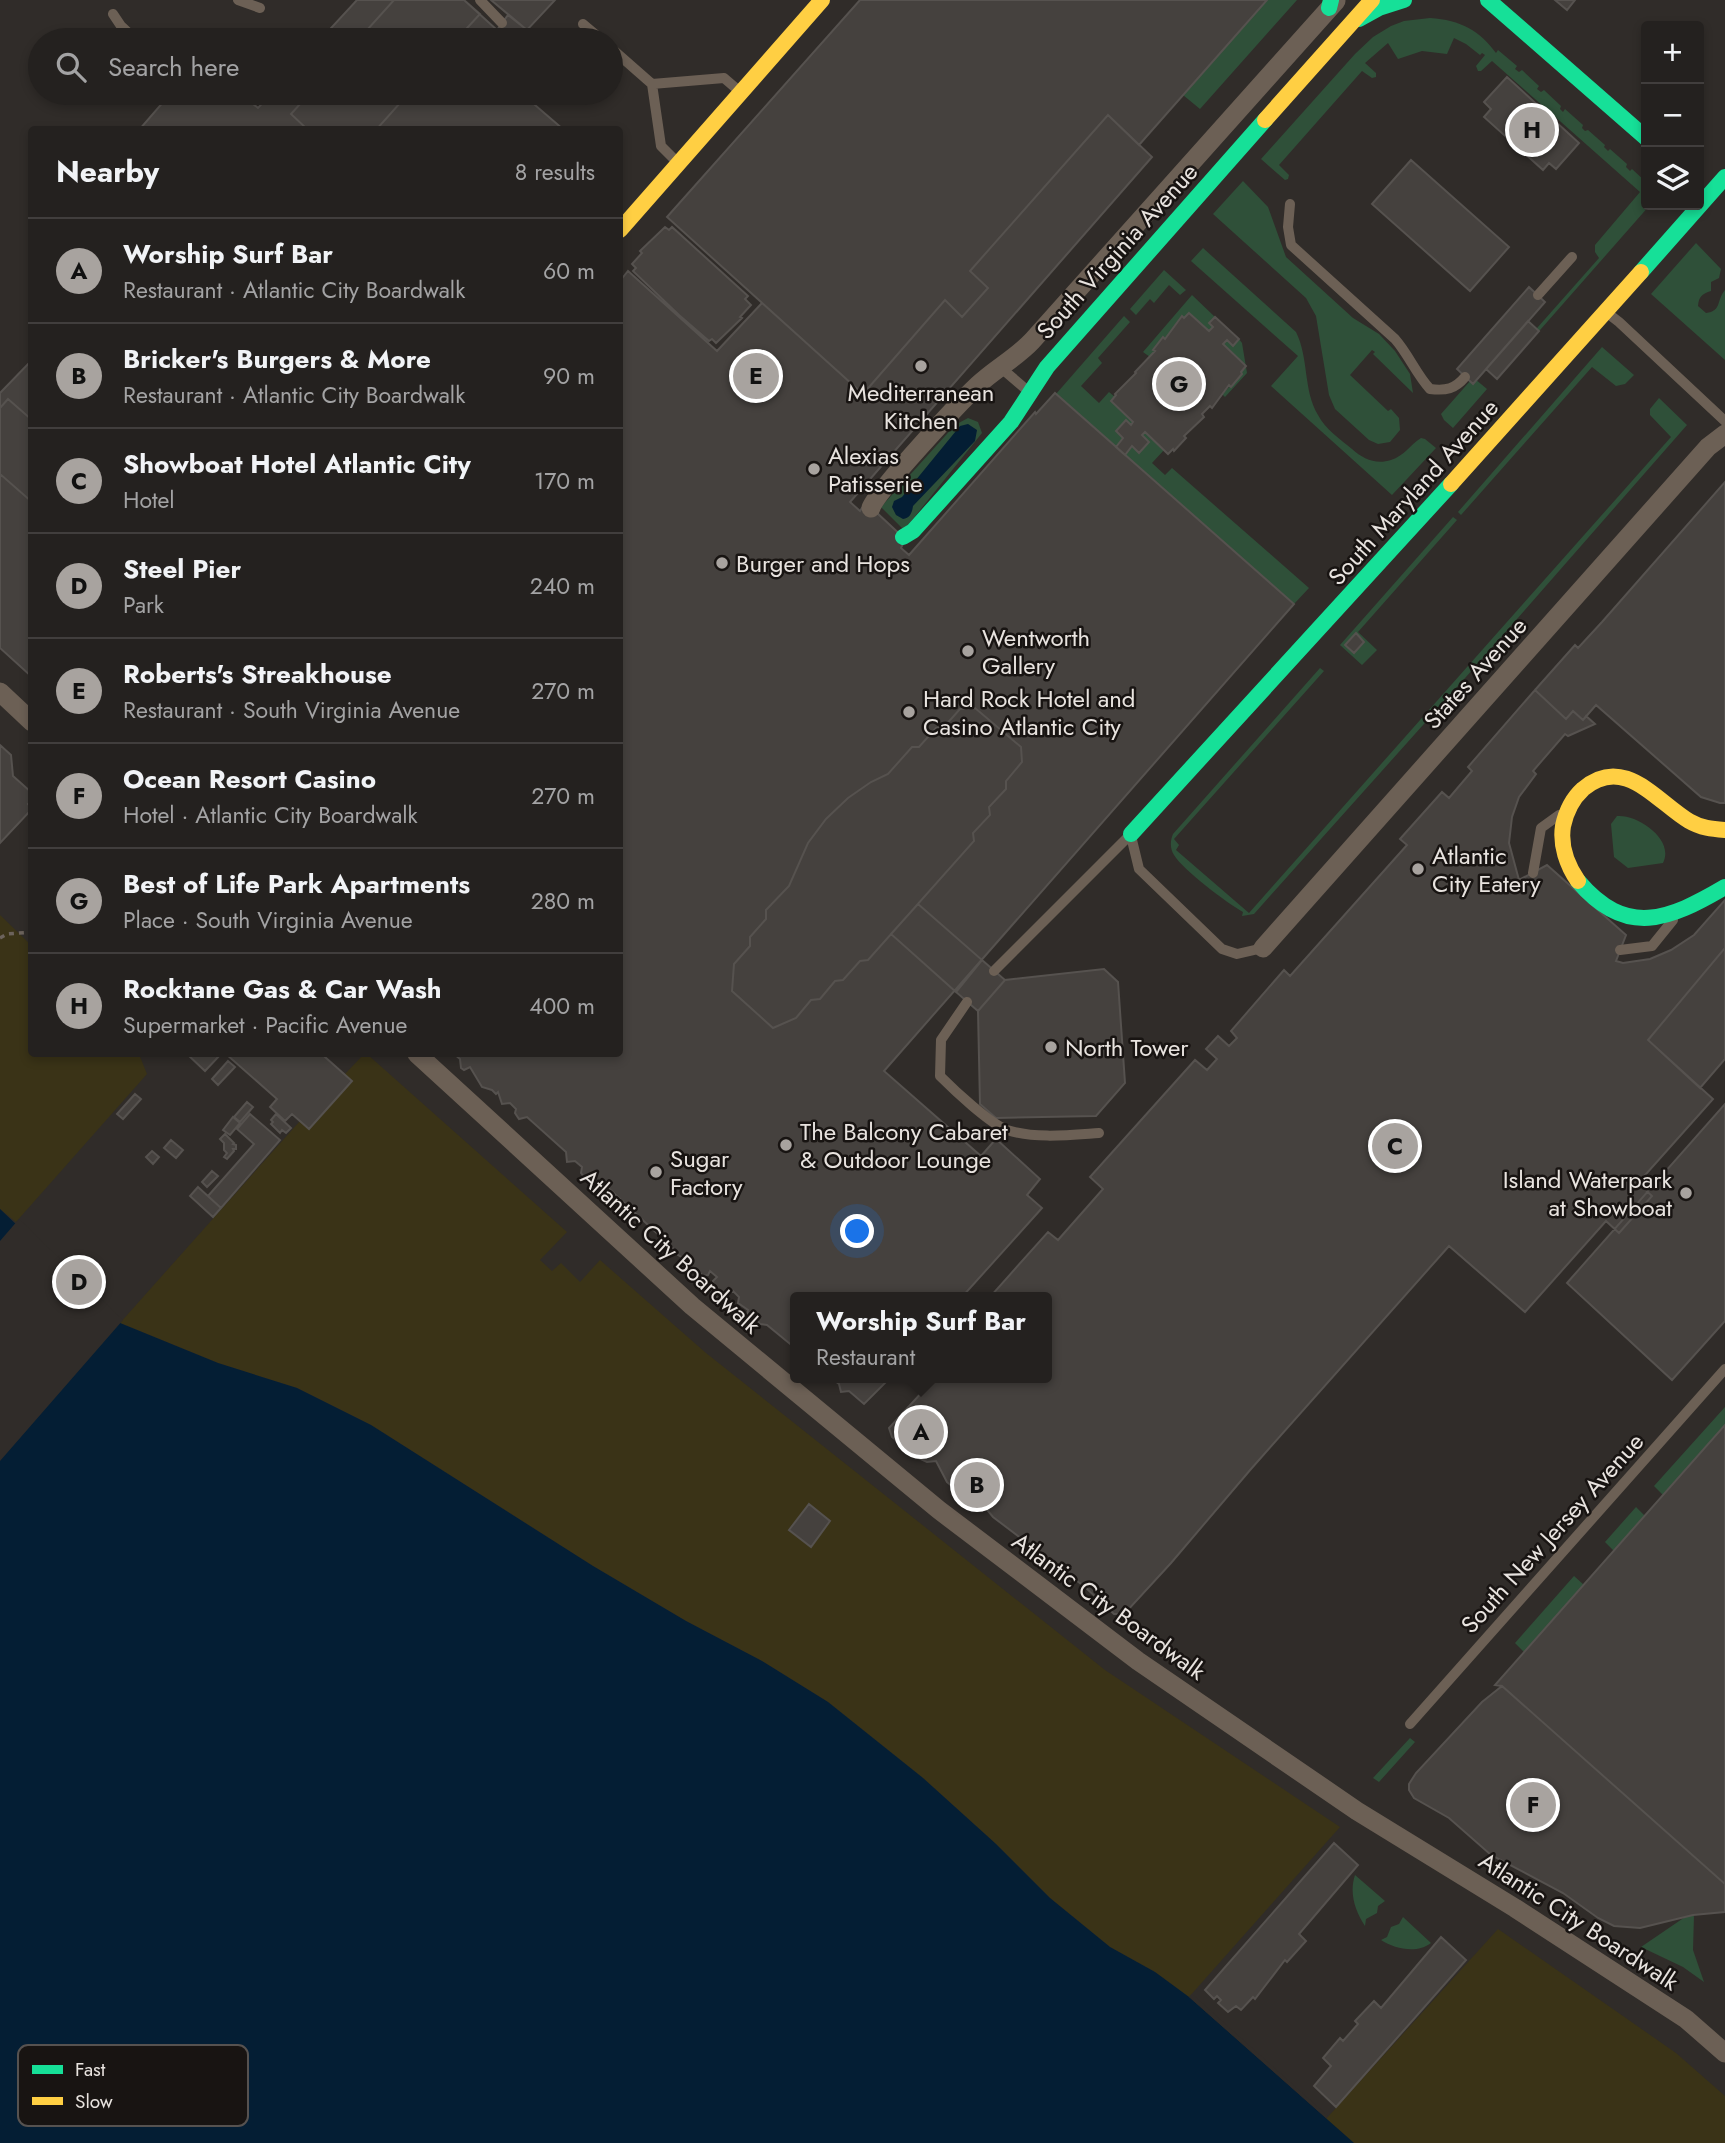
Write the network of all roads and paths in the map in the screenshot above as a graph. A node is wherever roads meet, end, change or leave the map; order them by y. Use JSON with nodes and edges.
{"nodes":[{"id":1,"x":238,"y":0,"type":"edge"},
{"id":2,"x":480,"y":0,"type":"edge"},
{"id":3,"x":822,"y":0,"type":"edge"},
{"id":4,"x":1372,"y":0,"type":"edge"},
{"id":5,"x":1404,"y":0,"type":"edge"},
{"id":6,"x":1474,"y":0,"type":"edge"},
{"id":7,"x":1488,"y":0,"type":"edge"},
{"id":8,"x":1332,"y":3,"type":"edge"},
{"id":9,"x":260,"y":8,"type":"dead end"},
{"id":10,"x":113,"y":15,"type":"dead end"},
{"id":11,"x":502,"y":23,"type":"dead end"},
{"id":12,"x":583,"y":24,"type":"dead end"},
{"id":13,"x":1348,"y":26,"type":"junction"},
{"id":14,"x":123,"y":28,"type":"edge"},
{"id":15,"x":588,"y":28,"type":"edge"},
{"id":16,"x":623,"y":59,"type":"edge"},
{"id":17,"x":652,"y":84,"type":"junction"},
{"id":18,"x":741,"y":93,"type":"junction"},
{"id":19,"x":1641,"y":134,"type":"edge"},
{"id":20,"x":1218,"y":153,"type":"junction"},
{"id":21,"x":679,"y":164,"type":"junction"},
{"id":22,"x":1725,"y":177,"type":"edge"},
{"id":23,"x":1704,"y":189,"type":"edge"},
{"id":24,"x":1290,"y":204,"type":"dead end"},
{"id":25,"x":1725,"y":208,"type":"edge"},
{"id":26,"x":1687,"y":210,"type":"edge"},
{"id":27,"x":623,"y":227,"type":"edge"},
{"id":28,"x":1572,"y":257,"type":"dead end"},
{"id":29,"x":1538,"y":295,"type":"dead end"},
{"id":30,"x":1610,"y":306,"type":"junction"},
{"id":31,"x":1000,"y":367,"type":"junction"},
{"id":32,"x":1465,"y":377,"type":"dead end"},
{"id":33,"x":1031,"y":393,"type":"junction"},
{"id":34,"x":1725,"y":421,"type":"edge"},
{"id":35,"x":1725,"y":434,"type":"edge"},
{"id":36,"x":871,"y":508,"type":"dead end"},
{"id":37,"x":903,"y":537,"type":"dead end"},
{"id":38,"x":0,"y":692,"type":"edge"},
{"id":39,"x":28,"y":718,"type":"edge"},
{"id":40,"x":1566,"y":811,"type":"junction"},
{"id":41,"x":1725,"y":830,"type":"edge"},
{"id":42,"x":1131,"y":834,"type":"junction"},
{"id":43,"x":1532,"y":873,"type":"dead end"},
{"id":44,"x":1725,"y":887,"type":"edge"},
{"id":45,"x":1682,"y":909,"type":"junction"},
{"id":46,"x":28,"y":932,"type":"edge"},
{"id":47,"x":0,"y":938,"type":"edge"},
{"id":48,"x":1263,"y":948,"type":"joint"},
{"id":49,"x":1620,"y":950,"type":"dead end"},
{"id":50,"x":994,"y":971,"type":"dead end"},
{"id":51,"x":967,"y":1002,"type":"dead end"},
{"id":52,"x":419,"y":1057,"type":"edge"},
{"id":53,"x":1099,"y":1133,"type":"dead end"},
{"id":54,"x":1725,"y":1369,"type":"edge"},
{"id":55,"x":1410,"y":1724,"type":"dead end"},
{"id":56,"x":1725,"y":2053,"type":"edge"}],
"edges":[{"from":1,"to":9,"type":"lane"},
{"from":2,"to":11,"type":"lane"},
{"from":3,"to":18,"type":"street"},
{"from":4,"to":13,"type":"street","name":"South Virginia Avenue"},
{"from":5,"to":13,"type":"street"},
{"from":6,"to":7,"type":"street"},
{"from":7,"to":19,"type":"street"},
{"from":8,"to":20,"type":"street","name":"South Virginia Avenue"},
{"from":10,"to":14,"type":"lane"},
{"from":12,"to":15,"type":"lane"},
{"from":13,"to":20,"type":"street","name":"South Virginia Avenue"},
{"from":16,"to":17,"type":"lane"},
{"from":17,"to":18,"type":"lane"},
{"from":17,"to":21,"type":"lane"},
{"from":18,"to":21,"type":"street"},
{"from":20,"to":31,"type":"street","name":"South Virginia Avenue"},
{"from":20,"to":33,"type":"street","name":"South Virginia Avenue"},
{"from":21,"to":27,"type":"street"},
{"from":22,"to":23,"type":"street","name":"South Maryland Avenue"},
{"from":23,"to":25,"type":"street"},
{"from":24,"to":32,"type":"lane"},
{"from":26,"to":30,"type":"street","name":"South Maryland Avenue"},
{"from":28,"to":29,"type":"lane"},
{"from":30,"to":34,"type":"lane"},
{"from":30,"to":42,"type":"street","name":"South Maryland Avenue"},
{"from":31,"to":33,"type":"lane"},
{"from":31,"to":36,"type":"street","name":"South Virginia Avenue"},
{"from":33,"to":37,"type":"street","name":"South Virginia Avenue"},
{"from":35,"to":48,"type":"street","name":"States Avenue"},
{"from":38,"to":39,"type":"street"},
{"from":40,"to":41,"type":"street"},
{"from":40,"to":43,"type":"lane"},
{"from":40,"to":45,"type":"street"},
{"from":42,"to":48,"type":"lane"},
{"from":42,"to":50,"type":"lane"},
{"from":44,"to":45,"type":"street"},
{"from":45,"to":49,"type":"lane"},
{"from":46,"to":47,"type":"path"},
{"from":51,"to":53,"type":"lane"},
{"from":52,"to":56,"type":"street","name":"Atlantic City Boardwalk"},
{"from":54,"to":55,"type":"lane","name":"South New Jersey Avenue"}]}
